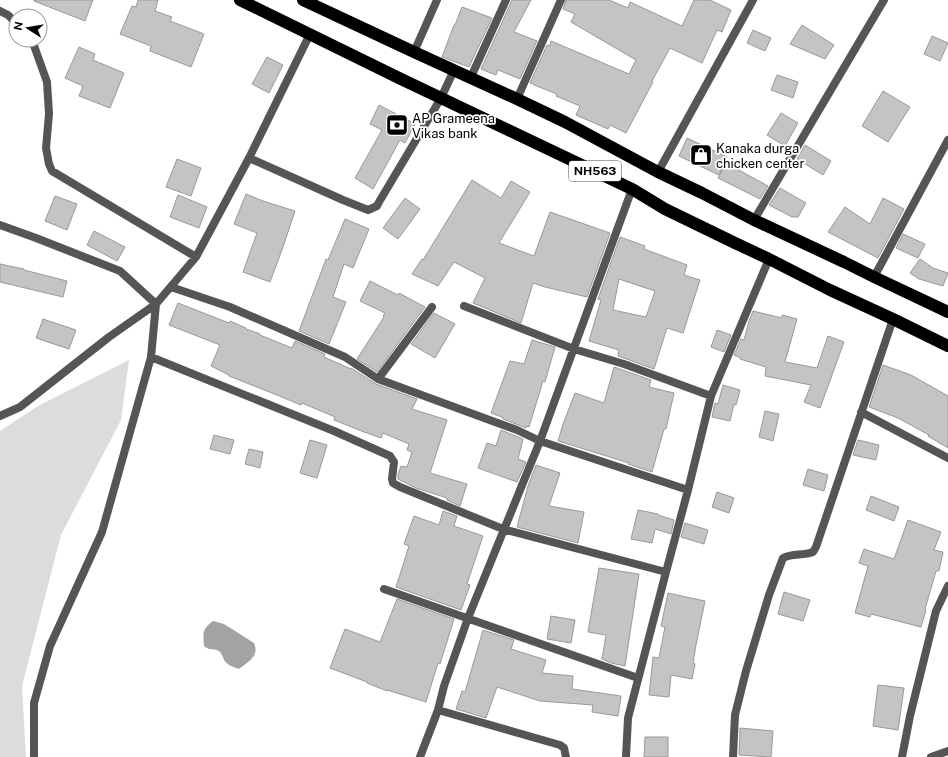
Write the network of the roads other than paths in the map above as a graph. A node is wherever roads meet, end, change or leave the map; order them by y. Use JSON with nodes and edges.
{"nodes":[{"id":1,"x":240,"y":0,"type":"edge"},
{"id":2,"x":303,"y":0,"type":"edge"},
{"id":3,"x":437,"y":0,"type":"edge"},
{"id":4,"x":506,"y":0,"type":"edge"},
{"id":5,"x":561,"y":0,"type":"edge"},
{"id":6,"x":753,"y":0,"type":"edge"},
{"id":7,"x":884,"y":0,"type":"edge"},
{"id":8,"x":310,"y":34,"type":"junction"},
{"id":9,"x":35,"y":48,"type":"edge"},
{"id":10,"x":414,"y":52,"type":"junction"},
{"id":11,"x":454,"y":70,"type":"junction"},
{"id":12,"x":471,"y":77,"type":"junction"},
{"id":13,"x":441,"y":98,"type":"junction"},
{"id":14,"x":517,"y":99,"type":"junction"},
{"id":15,"x":948,"y":140,"type":"edge"},
{"id":16,"x":249,"y":158,"type":"junction"},
{"id":17,"x":658,"y":172,"type":"junction"},
{"id":18,"x":632,"y":189,"type":"junction"},
{"id":19,"x":754,"y":220,"type":"junction"},
{"id":20,"x":0,"y":225,"type":"edge"},
{"id":21,"x":196,"y":257,"type":"junction"},
{"id":22,"x":769,"y":259,"type":"junction"},
{"id":23,"x":874,"y":277,"type":"junction"},
{"id":24,"x":171,"y":287,"type":"junction"},
{"id":25,"x":156,"y":304,"type":"junction"},
{"id":26,"x":464,"y":306,"type":"dead end"},
{"id":27,"x":432,"y":307,"type":"dead end"},
{"id":28,"x":947,"y":309,"type":"edge"},
{"id":29,"x":893,"y":319,"type":"junction"},
{"id":30,"x":948,"y":346,"type":"edge"},
{"id":31,"x":574,"y":349,"type":"junction"},
{"id":32,"x":151,"y":357,"type":"junction"},
{"id":33,"x":378,"y":379,"type":"junction"},
{"id":34,"x":711,"y":396,"type":"junction"},
{"id":35,"x":861,"y":412,"type":"junction"},
{"id":36,"x":0,"y":416,"type":"edge"},
{"id":37,"x":540,"y":442,"type":"junction"},
{"id":38,"x":948,"y":458,"type":"edge"},
{"id":39,"x":688,"y":490,"type":"junction"},
{"id":40,"x":503,"y":529,"type":"junction"},
{"id":41,"x":666,"y":572,"type":"junction"},
{"id":42,"x":948,"y":586,"type":"edge"},
{"id":43,"x":384,"y":589,"type":"dead end"},
{"id":44,"x":468,"y":618,"type":"junction"},
{"id":45,"x":638,"y":678,"type":"junction"},
{"id":46,"x":438,"y":710,"type":"junction"},
{"id":47,"x":948,"y":751,"type":"edge"},
{"id":48,"x":34,"y":757,"type":"edge"},
{"id":49,"x":420,"y":757,"type":"edge"},
{"id":50,"x":566,"y":757,"type":"edge"},
{"id":51,"x":626,"y":757,"type":"edge"},
{"id":52,"x":733,"y":757,"type":"edge"},
{"id":53,"x":902,"y":757,"type":"edge"},
{"id":54,"x":931,"y":757,"type":"edge"}],
"edges":[{"from":1,"to":8,"type":"highway","number":"NH563"},
{"from":2,"to":10,"type":"highway","number":"NH563"},
{"from":3,"to":10,"type":"street"},
{"from":4,"to":12,"type":"street"},
{"from":5,"to":14,"type":"street"},
{"from":6,"to":17,"type":"street"},
{"from":7,"to":19,"type":"street"},
{"from":8,"to":13,"type":"highway","number":"NH563"},
{"from":8,"to":16,"type":"street"},
{"from":9,"to":21,"type":"street"},
{"from":10,"to":11,"type":"highway","number":"NH563"},
{"from":11,"to":12,"type":"highway","number":"NH563"},
{"from":11,"to":13,"type":"street"},
{"from":12,"to":14,"type":"highway","number":"NH563"},
{"from":13,"to":16,"type":"street"},
{"from":13,"to":18,"type":"highway","number":"NH563"},
{"from":14,"to":17,"type":"highway","number":"NH563"},
{"from":15,"to":23,"type":"street"},
{"from":16,"to":21,"type":"street"},
{"from":17,"to":19,"type":"highway","number":"NH563"},
{"from":18,"to":22,"type":"highway","number":"NH563"},
{"from":18,"to":31,"type":"street"},
{"from":19,"to":23,"type":"highway","number":"NH563"},
{"from":20,"to":25,"type":"street"},
{"from":21,"to":24,"type":"street"},
{"from":22,"to":29,"type":"highway","number":"NH563"},
{"from":22,"to":34,"type":"street"},
{"from":23,"to":28,"type":"highway","number":"NH563"},
{"from":24,"to":25,"type":"street"},
{"from":24,"to":33,"type":"street"},
{"from":25,"to":32,"type":"street"},
{"from":25,"to":36,"type":"street"},
{"from":26,"to":31,"type":"street"},
{"from":27,"to":33,"type":"street"},
{"from":29,"to":30,"type":"highway","number":"NH563"},
{"from":29,"to":35,"type":"street"},
{"from":31,"to":34,"type":"street"},
{"from":31,"to":37,"type":"street"},
{"from":32,"to":40,"type":"street"},
{"from":32,"to":48,"type":"street"},
{"from":33,"to":37,"type":"street"},
{"from":34,"to":39,"type":"street"},
{"from":35,"to":38,"type":"street"},
{"from":35,"to":52,"type":"street"},
{"from":37,"to":39,"type":"street"},
{"from":37,"to":40,"type":"street"},
{"from":39,"to":41,"type":"street"},
{"from":40,"to":41,"type":"street"},
{"from":40,"to":44,"type":"street"},
{"from":41,"to":45,"type":"street"},
{"from":42,"to":53,"type":"street"},
{"from":43,"to":44,"type":"street"},
{"from":44,"to":45,"type":"street"},
{"from":44,"to":46,"type":"street"},
{"from":45,"to":51,"type":"street"},
{"from":46,"to":49,"type":"street"},
{"from":46,"to":50,"type":"street"},
{"from":47,"to":54,"type":"street"}]}
